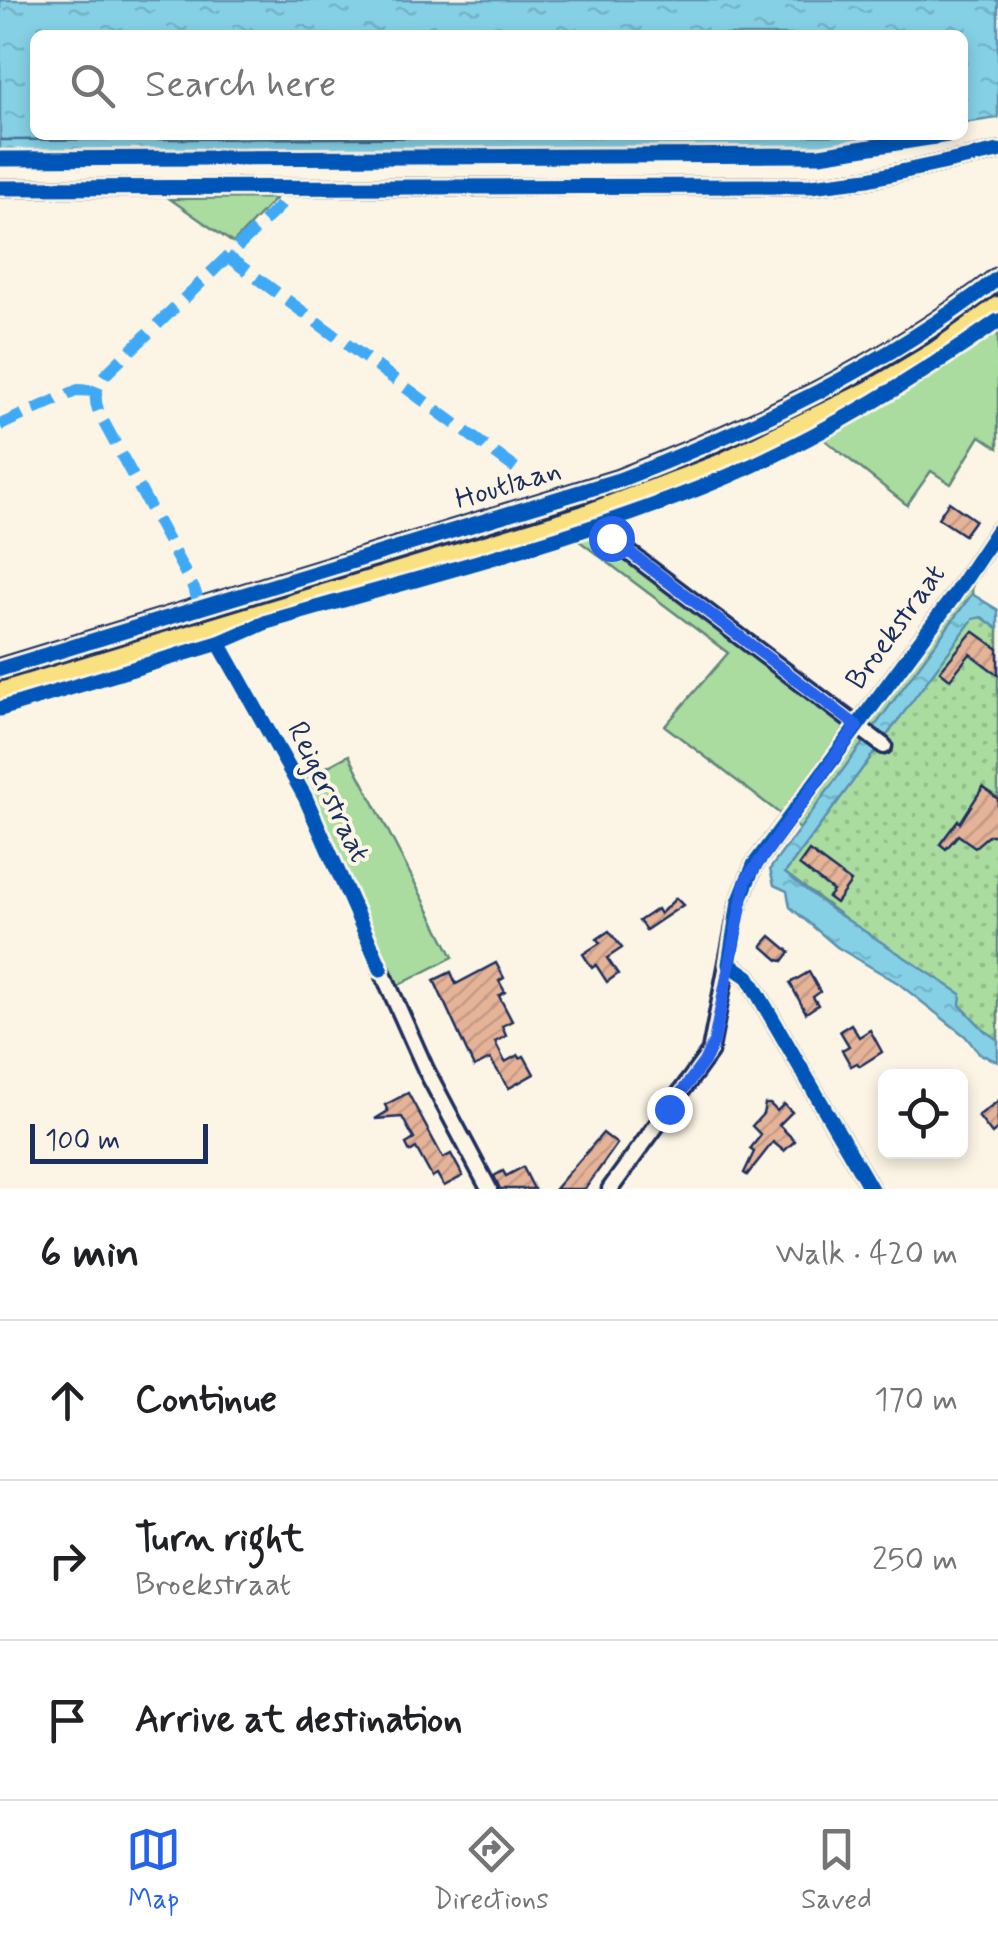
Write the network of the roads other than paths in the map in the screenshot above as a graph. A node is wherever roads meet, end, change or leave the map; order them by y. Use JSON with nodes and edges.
{"nodes":[{"id":1,"x":998,"y":151,"type":"edge"},
{"id":2,"x":0,"y":188,"type":"edge"},
{"id":3,"x":998,"y":278,"type":"edge"},
{"id":4,"x":998,"y":306,"type":"edge"},
{"id":5,"x":998,"y":530,"type":"edge"},
{"id":6,"x":611,"y":538,"type":"dead end"},
{"id":7,"x":0,"y":669,"type":"edge"},
{"id":8,"x":0,"y":692,"type":"edge"},
{"id":9,"x":861,"y":730,"type":"junction"},
{"id":10,"x":884,"y":746,"type":"dead end"},
{"id":11,"x":729,"y":964,"type":"junction"},
{"id":12,"x":382,"y":969,"type":"dead end"},
{"id":13,"x":488,"y":1189,"type":"edge"},
{"id":14,"x":610,"y":1189,"type":"edge"},
{"id":15,"x":871,"y":1189,"type":"edge"}],
"edges":[{"from":1,"to":2,"type":"street"},
{"from":3,"to":7,"type":"main road","name":"Houtlaan"},
{"from":4,"to":8,"type":"main road","name":"Houtlaan"},
{"from":5,"to":9,"type":"street","name":"Broekstraat"},
{"from":6,"to":9,"type":"street"},
{"from":9,"to":10,"type":"street"},
{"from":9,"to":11,"type":"street","name":"Broekstraat"},
{"from":11,"to":14,"type":"street","name":"Broekstraat"},
{"from":11,"to":15,"type":"street"},
{"from":12,"to":13,"type":"street"}]}
